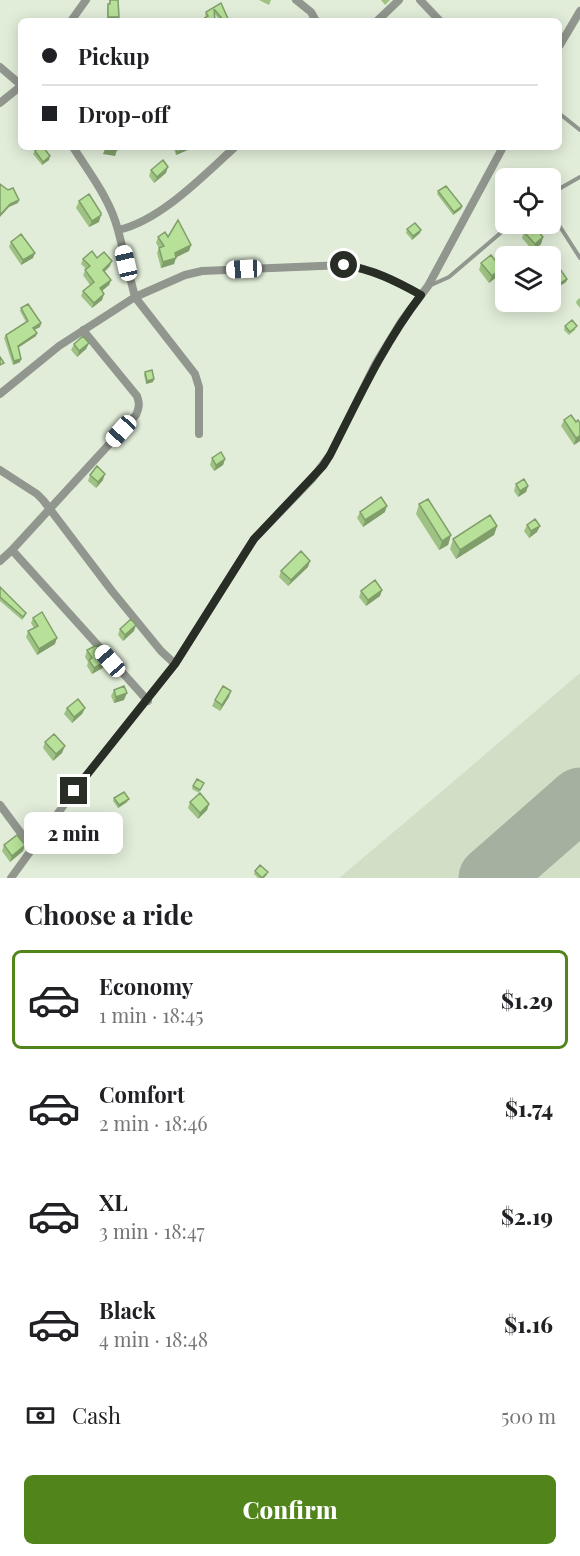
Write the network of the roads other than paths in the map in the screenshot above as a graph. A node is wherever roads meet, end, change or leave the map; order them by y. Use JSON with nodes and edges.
{"nodes":[{"id":1,"x":87,"y":0,"type":"edge"},
{"id":2,"x":296,"y":0,"type":"edge"},
{"id":3,"x":399,"y":0,"type":"edge"},
{"id":4,"x":420,"y":0,"type":"edge"},
{"id":5,"x":580,"y":11,"type":"edge"},
{"id":6,"x":73,"y":18,"type":"edge"},
{"id":7,"x":314,"y":18,"type":"edge"},
{"id":8,"x":380,"y":18,"type":"edge"},
{"id":9,"x":437,"y":18,"type":"edge"},
{"id":10,"x":562,"y":42,"type":"edge"},
{"id":11,"x":0,"y":67,"type":"edge"},
{"id":12,"x":18,"y":82,"type":"edge"},
{"id":13,"x":18,"y":88,"type":"edge"},
{"id":14,"x":0,"y":103,"type":"edge"},
{"id":15,"x":562,"y":116,"type":"edge"},
{"id":16,"x":580,"y":130,"type":"edge"},
{"id":17,"x":75,"y":150,"type":"edge"},
{"id":18,"x":230,"y":150,"type":"edge"},
{"id":19,"x":501,"y":150,"type":"edge"},
{"id":20,"x":580,"y":177,"type":"edge"},
{"id":21,"x":561,"y":188,"type":"edge"},
{"id":22,"x":561,"y":228,"type":"edge"},
{"id":23,"x":118,"y":230,"type":"junction"},
{"id":24,"x":499,"y":234,"type":"edge"},
{"id":25,"x":580,"y":258,"type":"edge"},
{"id":26,"x":428,"y":286,"type":"junction"},
{"id":27,"x":421,"y":295,"type":"junction"},
{"id":28,"x":135,"y":297,"type":"junction"},
{"id":29,"x":83,"y":330,"type":"junction"},
{"id":30,"x":0,"y":394,"type":"edge"},
{"id":31,"x":199,"y":434,"type":"dead end"},
{"id":32,"x":0,"y":470,"type":"edge"},
{"id":33,"x":49,"y":510,"type":"junction"},
{"id":34,"x":12,"y":550,"type":"junction"},
{"id":35,"x":0,"y":561,"type":"edge"},
{"id":36,"x":175,"y":664,"type":"junction"},
{"id":37,"x":148,"y":701,"type":"junction"},
{"id":38,"x":0,"y":805,"type":"edge"},
{"id":39,"x":32,"y":848,"type":"junction"},
{"id":40,"x":11,"y":878,"type":"edge"}],
"edges":[{"from":1,"to":6,"type":"street"},
{"from":2,"to":7,"type":"street"},
{"from":3,"to":8,"type":"street"},
{"from":4,"to":9,"type":"street"},
{"from":5,"to":10,"type":"street"},
{"from":11,"to":12,"type":"street"},
{"from":13,"to":14,"type":"street"},
{"from":15,"to":16,"type":"lane"},
{"from":17,"to":23,"type":"street"},
{"from":18,"to":23,"type":"street"},
{"from":19,"to":26,"type":"street"},
{"from":20,"to":21,"type":"lane"},
{"from":22,"to":25,"type":"lane"},
{"from":23,"to":28,"type":"street"},
{"from":24,"to":26,"type":"lane"},
{"from":26,"to":27,"type":"street"},
{"from":27,"to":28,"type":"street"},
{"from":27,"to":36,"type":"street"},
{"from":28,"to":29,"type":"street"},
{"from":28,"to":31,"type":"street"},
{"from":29,"to":30,"type":"street"},
{"from":29,"to":33,"type":"street"},
{"from":32,"to":33,"type":"street"},
{"from":33,"to":34,"type":"street"},
{"from":33,"to":36,"type":"street"},
{"from":34,"to":35,"type":"street"},
{"from":34,"to":37,"type":"street"},
{"from":36,"to":37,"type":"street"},
{"from":37,"to":39,"type":"street"},
{"from":38,"to":39,"type":"street"},
{"from":39,"to":40,"type":"street"}]}
